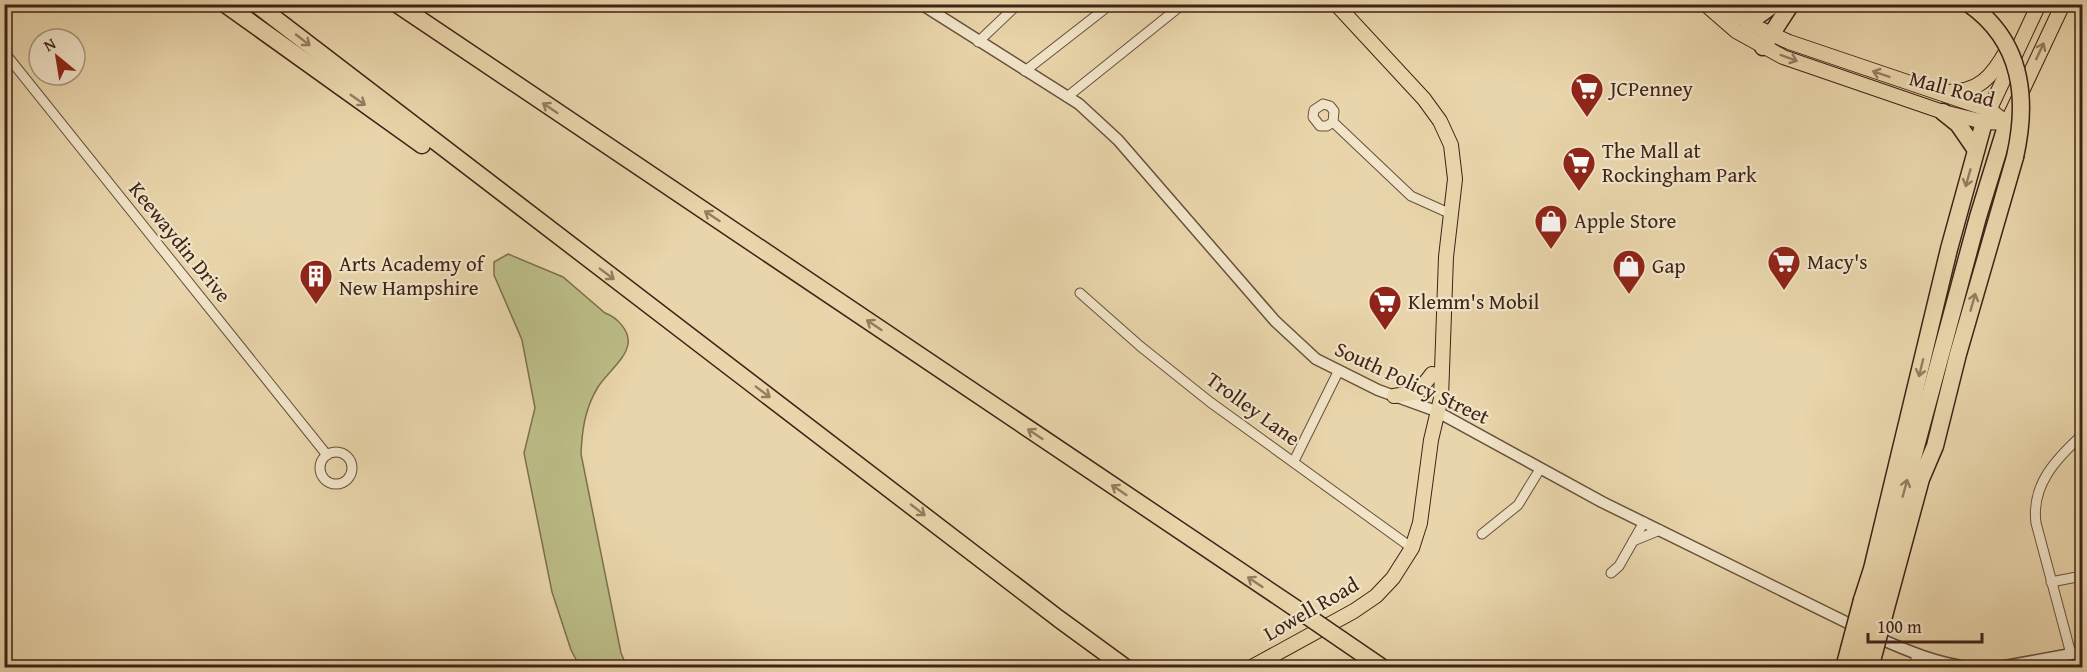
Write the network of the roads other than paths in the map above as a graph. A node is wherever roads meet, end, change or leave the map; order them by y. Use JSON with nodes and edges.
{"nodes":[{"id":1,"x":225,"y":4,"type":"edge"},
{"id":2,"x":256,"y":4,"type":"edge"},
{"id":3,"x":397,"y":4,"type":"edge"},
{"id":4,"x":921,"y":4,"type":"edge"},
{"id":5,"x":1018,"y":4,"type":"edge"},
{"id":6,"x":1111,"y":4,"type":"edge"},
{"id":7,"x":1183,"y":4,"type":"edge"},
{"id":8,"x":1336,"y":4,"type":"edge"},
{"id":9,"x":1705,"y":4,"type":"edge"},
{"id":10,"x":1721,"y":4,"type":"edge"},
{"id":11,"x":1774,"y":4,"type":"edge"},
{"id":12,"x":1791,"y":4,"type":"edge"},
{"id":13,"x":1969,"y":4,"type":"edge"},
{"id":14,"x":2038,"y":4,"type":"edge"},
{"id":15,"x":2062,"y":4,"type":"edge"},
{"id":16,"x":1736,"y":16,"type":"junction"},
{"id":17,"x":2026,"y":28,"type":"junction"},
{"id":18,"x":1767,"y":41,"type":"junction"},
{"id":19,"x":978,"y":42,"type":"junction"},
{"id":20,"x":4,"y":52,"type":"edge"},
{"id":21,"x":1025,"y":71,"type":"junction"},
{"id":22,"x":1936,"y":92,"type":"junction"},
{"id":23,"x":1067,"y":96,"type":"junction"},
{"id":24,"x":1943,"y":112,"type":"junction"},
{"id":25,"x":1987,"y":116,"type":"junction"},
{"id":26,"x":1333,"y":122,"type":"dead end"},
{"id":27,"x":2007,"y":123,"type":"junction"},
{"id":28,"x":1976,"y":150,"type":"junction"},
{"id":29,"x":1451,"y":214,"type":"junction"},
{"id":30,"x":574,"y":249,"type":"junction"},
{"id":31,"x":1446,"y":257,"type":"junction"},
{"id":32,"x":1080,"y":292,"type":"dead end"},
{"id":33,"x":1338,"y":372,"type":"junction"},
{"id":34,"x":1432,"y":374,"type":"junction"},
{"id":35,"x":1394,"y":396,"type":"junction"},
{"id":36,"x":1436,"y":411,"type":"junction"},
{"id":37,"x":1925,"y":422,"type":"junction"},
{"id":38,"x":2082,"y":435,"type":"edge"},
{"id":39,"x":327,"y":455,"type":"dead end"},
{"id":40,"x":1294,"y":461,"type":"junction"},
{"id":41,"x":1540,"y":469,"type":"junction"},
{"id":42,"x":1921,"y":479,"type":"junction"},
{"id":43,"x":1644,"y":522,"type":"junction"},
{"id":44,"x":1660,"y":530,"type":"junction"},
{"id":45,"x":1482,"y":534,"type":"dead end"},
{"id":46,"x":1634,"y":541,"type":"junction"},
{"id":47,"x":1412,"y":548,"type":"junction"},
{"id":48,"x":1611,"y":573,"type":"dead end"},
{"id":49,"x":2082,"y":576,"type":"edge"},
{"id":50,"x":2051,"y":582,"type":"junction"},
{"id":51,"x":1874,"y":606,"type":"junction"},
{"id":52,"x":2082,"y":652,"type":"edge"},
{"id":53,"x":1916,"y":654,"type":"junction"},
{"id":54,"x":2071,"y":654,"type":"junction"},
{"id":55,"x":1862,"y":660,"type":"edge"},
{"id":56,"x":1126,"y":668,"type":"edge"},
{"id":57,"x":1250,"y":668,"type":"edge"},
{"id":58,"x":1383,"y":668,"type":"edge"},
{"id":59,"x":1844,"y":668,"type":"edge"},
{"id":60,"x":1916,"y":668,"type":"edge"},
{"id":61,"x":1975,"y":668,"type":"edge"},
{"id":62,"x":1994,"y":668,"type":"edge"}],
"edges":[{"from":1,"to":30,"type":"highway","one_way":true},
{"from":2,"to":30,"type":"highway","one_way":true},
{"from":58,"to":3,"type":"highway","one_way":true,"bridge":true},
{"from":4,"to":19,"type":"street","name":"South Policy Street"},
{"from":5,"to":19,"type":"street"},
{"from":6,"to":21,"type":"street"},
{"from":7,"to":23,"type":"street"},
{"from":8,"to":29,"type":"main road"},
{"from":9,"to":18,"type":"main road","name":"Mall Road"},
{"from":10,"to":16,"type":"main road","name":"Mall Road"},
{"from":11,"to":16,"type":"highway"},
{"from":12,"to":18,"type":"highway"},
{"from":42,"to":13,"type":"highway","one_way":true,"bridge":true},
{"from":14,"to":17,"type":"main road"},
{"from":27,"to":15,"type":"main road","one_way":true},
{"from":16,"to":18,"type":"main road","name":"Mall Road"},
{"from":17,"to":22,"type":"main road"},
{"from":17,"to":25,"type":"main road"},
{"from":22,"to":18,"type":"main road","name":"Mall Road","one_way":true},
{"from":18,"to":24,"type":"main road","name":"Mall Road","one_way":true},
{"from":19,"to":21,"type":"street","name":"South Policy Street"},
{"from":20,"to":39,"type":"street","name":"Keewaydin Drive"},
{"from":21,"to":23,"type":"street","name":"South Policy Street"},
{"from":22,"to":25,"type":"main road","name":"Mall Road"},
{"from":23,"to":33,"type":"street","name":"South Policy Street"},
{"from":24,"to":25,"type":"main road","name":"Mall Road"},
{"from":24,"to":28,"type":"highway"},
{"from":25,"to":27,"type":"main road","name":"Mall Road"},
{"from":25,"to":28,"type":"highway"},
{"from":26,"to":29,"type":"street"},
{"from":27,"to":37,"type":"highway"},
{"from":28,"to":51,"type":"highway","one_way":true},
{"from":29,"to":31,"type":"main road"},
{"from":30,"to":56,"type":"highway","one_way":true},
{"from":31,"to":34,"type":"main road"},
{"from":31,"to":36,"type":"main road"},
{"from":32,"to":40,"type":"street","name":"Trolley Lane"},
{"from":33,"to":35,"type":"street","name":"South Policy Street"},
{"from":33,"to":40,"type":"street"},
{"from":34,"to":35,"type":"main road"},
{"from":34,"to":36,"type":"main road"},
{"from":35,"to":36,"type":"street","name":"South Policy Street"},
{"from":36,"to":41,"type":"street","name":"South Policy Street"},
{"from":36,"to":47,"type":"main road","name":"Lowell Road"},
{"from":37,"to":42,"type":"highway"},
{"from":51,"to":37,"type":"highway","one_way":true},
{"from":38,"to":50,"type":"street"},
{"from":40,"to":47,"type":"street","name":"Trolley Lane"},
{"from":41,"to":43,"type":"street","name":"South Policy Street"},
{"from":41,"to":45,"type":"street"},
{"from":42,"to":51,"type":"highway"},
{"from":43,"to":44,"type":"street","name":"South Policy Street"},
{"from":43,"to":46,"type":"street"},
{"from":44,"to":46,"type":"street"},
{"from":44,"to":53,"type":"street","name":"South Policy Street"},
{"from":46,"to":48,"type":"street"},
{"from":47,"to":57,"type":"main road","name":"Lowell Road"},
{"from":49,"to":50,"type":"street"},
{"from":50,"to":54,"type":"street"},
{"from":51,"to":55,"type":"highway","bridge":true},
{"from":51,"to":55,"type":"highway","bridge":true},
{"from":52,"to":54,"type":"street"},
{"from":53,"to":60,"type":"street"},
{"from":53,"to":61,"type":"street","name":"South Policy Street"},
{"from":54,"to":62,"type":"street"},
{"from":55,"to":59,"type":"highway"}]}
